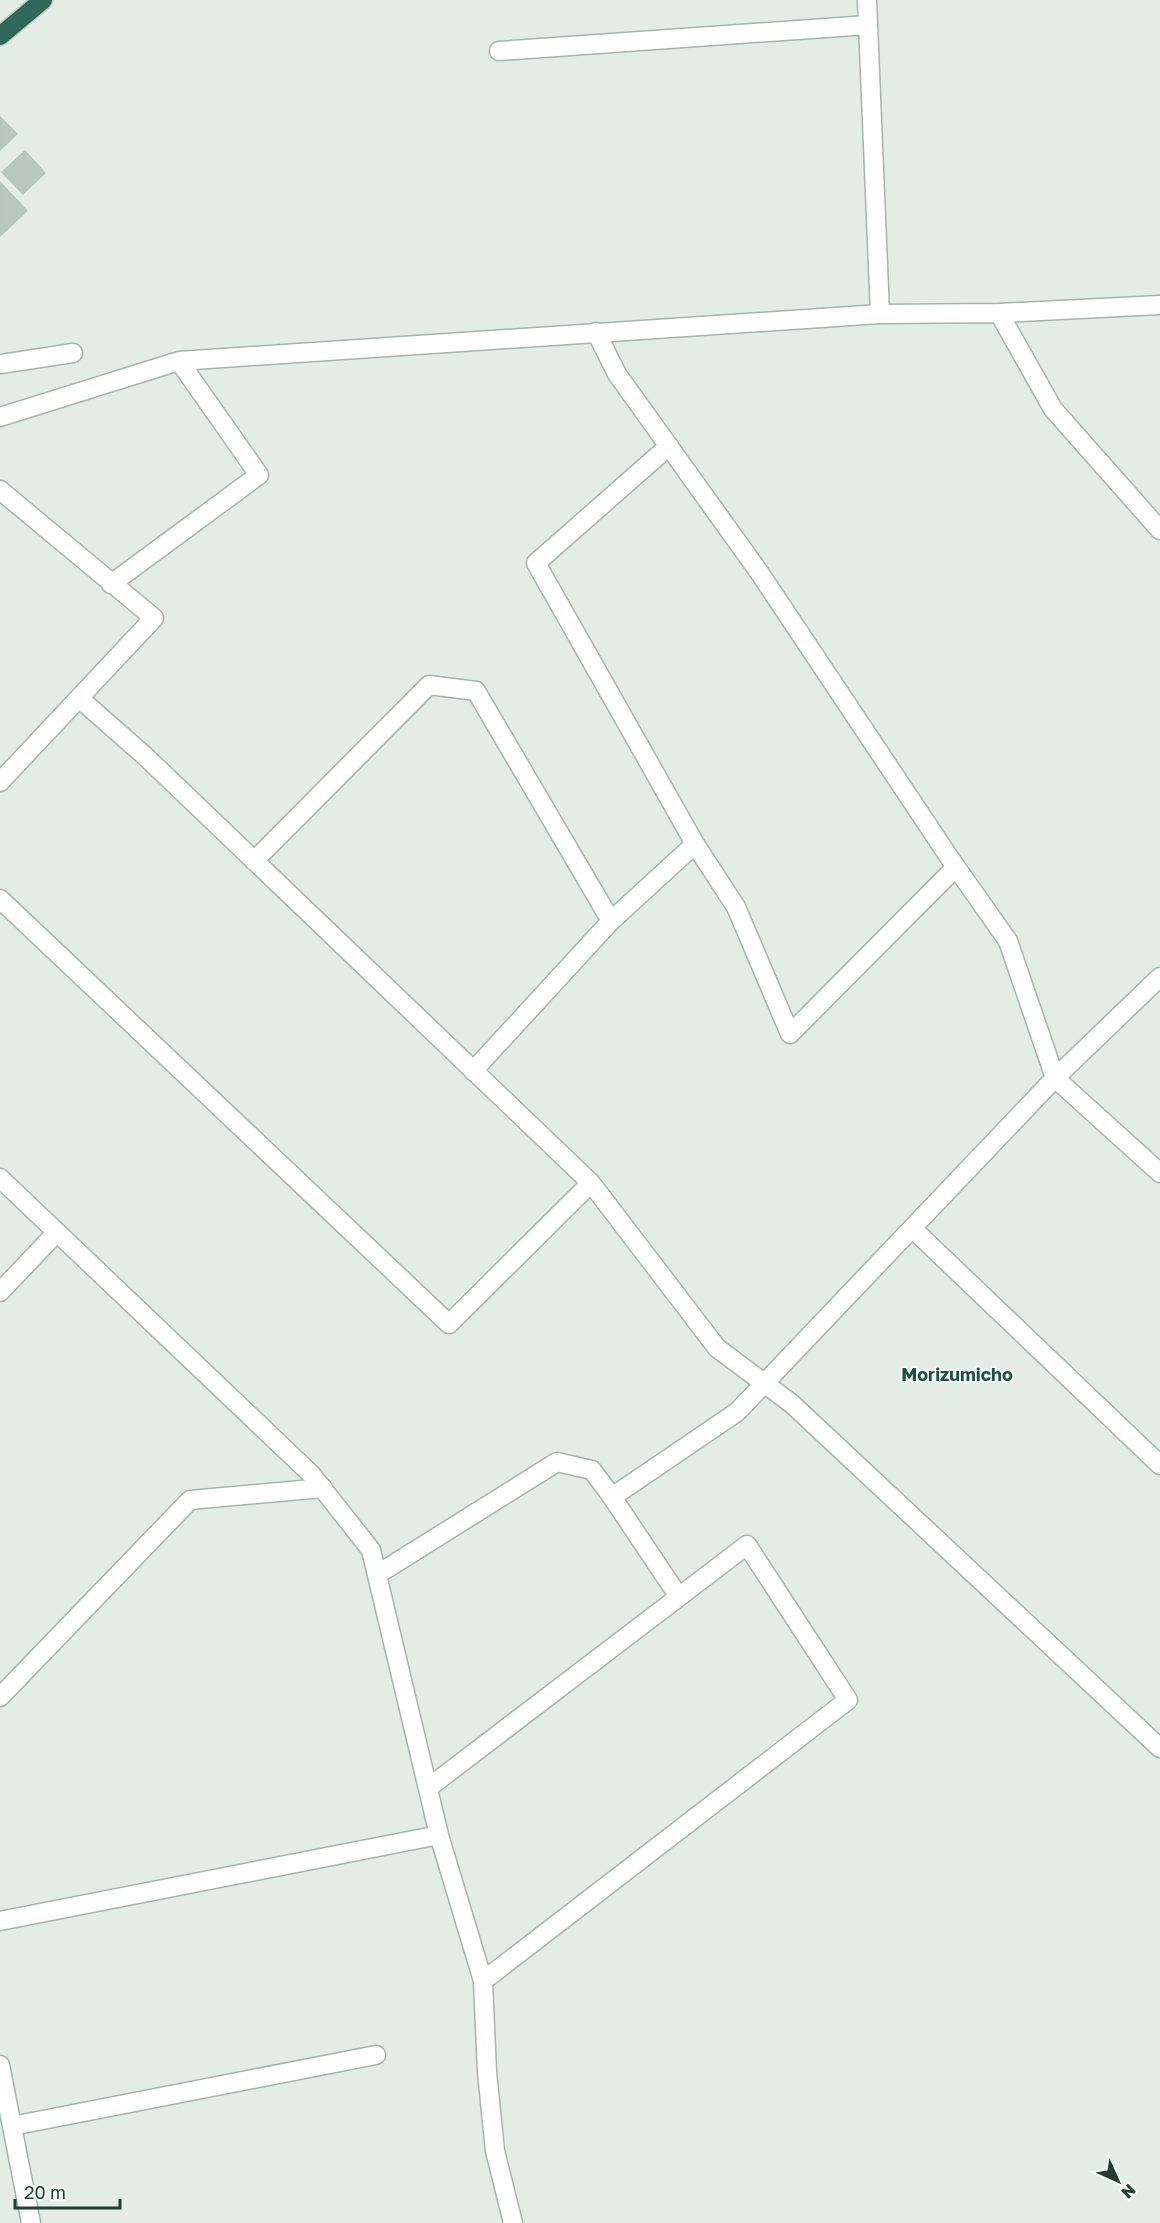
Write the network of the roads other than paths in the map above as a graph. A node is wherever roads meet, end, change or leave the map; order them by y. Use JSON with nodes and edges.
{"nodes":[{"id":1,"x":43,"y":0,"type":"edge"},
{"id":2,"x":867,"y":0,"type":"edge"},
{"id":3,"x":868,"y":25,"type":"junction"},
{"id":4,"x":0,"y":36,"type":"edge"},
{"id":5,"x":499,"y":51,"type":"dead end"},
{"id":6,"x":1160,"y":305,"type":"edge"},
{"id":7,"x":999,"y":313,"type":"junction"},
{"id":8,"x":880,"y":314,"type":"junction"},
{"id":9,"x":596,"y":332,"type":"junction"},
{"id":10,"x":73,"y":353,"type":"dead end"},
{"id":11,"x":179,"y":361,"type":"junction"},
{"id":12,"x":0,"y":364,"type":"edge"},
{"id":13,"x":0,"y":417,"type":"edge"},
{"id":14,"x":669,"y":446,"type":"junction"},
{"id":15,"x":0,"y":490,"type":"edge"},
{"id":16,"x":1160,"y":530,"type":"edge"},
{"id":17,"x":111,"y":584,"type":"junction"},
{"id":18,"x":79,"y":698,"type":"junction"},
{"id":19,"x":0,"y":782,"type":"edge"},
{"id":20,"x":695,"y":844,"type":"junction"},
{"id":21,"x":254,"y":861,"type":"junction"},
{"id":22,"x":956,"y":867,"type":"junction"},
{"id":23,"x":0,"y":899,"type":"edge"},
{"id":24,"x":611,"y":921,"type":"junction"},
{"id":25,"x":1160,"y":977,"type":"edge"},
{"id":26,"x":473,"y":1071,"type":"junction"},
{"id":27,"x":1055,"y":1078,"type":"junction"},
{"id":28,"x":1160,"y":1173,"type":"edge"},
{"id":29,"x":0,"y":1178,"type":"edge"},
{"id":30,"x":591,"y":1183,"type":"junction"},
{"id":31,"x":913,"y":1229,"type":"junction"},
{"id":32,"x":57,"y":1233,"type":"junction"},
{"id":33,"x":0,"y":1293,"type":"edge"},
{"id":34,"x":764,"y":1385,"type":"junction"},
{"id":35,"x":1160,"y":1465,"type":"edge"},
{"id":36,"x":322,"y":1488,"type":"junction"},
{"id":37,"x":612,"y":1497,"type":"junction"},
{"id":38,"x":378,"y":1574,"type":"junction"},
{"id":39,"x":679,"y":1597,"type":"junction"},
{"id":40,"x":0,"y":1697,"type":"edge"},
{"id":41,"x":1160,"y":1748,"type":"edge"},
{"id":42,"x":428,"y":1788,"type":"junction"},
{"id":43,"x":439,"y":1835,"type":"junction"},
{"id":44,"x":0,"y":1921,"type":"edge"},
{"id":45,"x":483,"y":1981,"type":"junction"},
{"id":46,"x":376,"y":2055,"type":"dead end"},
{"id":47,"x":0,"y":2065,"type":"edge"},
{"id":48,"x":12,"y":2126,"type":"junction"},
{"id":49,"x":31,"y":2223,"type":"edge"},
{"id":50,"x":513,"y":2223,"type":"edge"}],
"edges":[{"from":1,"to":4,"type":"highway"},
{"from":2,"to":3,"type":"street"},
{"from":3,"to":5,"type":"street"},
{"from":3,"to":8,"type":"street"},
{"from":6,"to":7,"type":"street"},
{"from":7,"to":8,"type":"street"},
{"from":7,"to":16,"type":"street"},
{"from":8,"to":9,"type":"street"},
{"from":9,"to":11,"type":"street"},
{"from":9,"to":14,"type":"street"},
{"from":10,"to":12,"type":"street"},
{"from":11,"to":13,"type":"street"},
{"from":11,"to":17,"type":"street"},
{"from":14,"to":20,"type":"street"},
{"from":14,"to":22,"type":"street"},
{"from":15,"to":17,"type":"street"},
{"from":17,"to":18,"type":"street"},
{"from":18,"to":19,"type":"street"},
{"from":18,"to":21,"type":"street"},
{"from":20,"to":22,"type":"street"},
{"from":20,"to":24,"type":"street"},
{"from":21,"to":24,"type":"street"},
{"from":21,"to":26,"type":"street"},
{"from":22,"to":27,"type":"street"},
{"from":23,"to":30,"type":"street"},
{"from":24,"to":26,"type":"street"},
{"from":25,"to":27,"type":"street"},
{"from":26,"to":30,"type":"street"},
{"from":27,"to":28,"type":"street"},
{"from":27,"to":31,"type":"street"},
{"from":29,"to":32,"type":"street"},
{"from":30,"to":34,"type":"street"},
{"from":31,"to":34,"type":"street"},
{"from":31,"to":35,"type":"street"},
{"from":32,"to":33,"type":"street"},
{"from":32,"to":36,"type":"street"},
{"from":34,"to":37,"type":"street"},
{"from":34,"to":41,"type":"street"},
{"from":36,"to":38,"type":"street"},
{"from":36,"to":40,"type":"street"},
{"from":37,"to":38,"type":"street"},
{"from":37,"to":39,"type":"street"},
{"from":38,"to":42,"type":"street"},
{"from":39,"to":42,"type":"street"},
{"from":39,"to":45,"type":"street"},
{"from":42,"to":43,"type":"street"},
{"from":43,"to":44,"type":"street"},
{"from":43,"to":45,"type":"street"},
{"from":45,"to":50,"type":"street"},
{"from":46,"to":48,"type":"street"},
{"from":47,"to":48,"type":"street"},
{"from":48,"to":49,"type":"street"}]}
